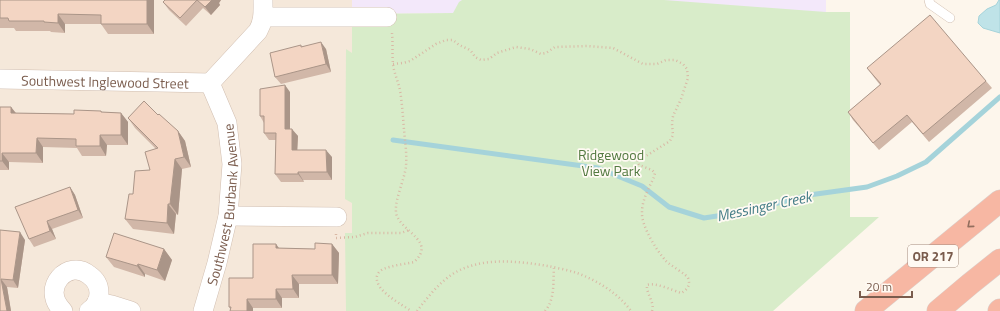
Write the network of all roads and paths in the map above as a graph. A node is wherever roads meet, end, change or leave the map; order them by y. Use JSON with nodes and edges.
{"nodes":[{"id":1,"x":929,"y":0,"type":"edge"},
{"id":2,"x":263,"y":9,"type":"edge"},
{"id":3,"x":387,"y":17,"type":"joint"},
{"id":4,"x":950,"y":18,"type":"dead end"},
{"id":5,"x":393,"y":64,"type":"junction"},
{"id":6,"x":0,"y":79,"type":"edge"},
{"id":7,"x":210,"y":84,"type":"junction"},
{"id":8,"x":1000,"y":201,"type":"edge"},
{"id":9,"x":228,"y":216,"type":"junction"},
{"id":10,"x":337,"y":217,"type":"joint"},
{"id":11,"x":409,"y":230,"type":"junction"},
{"id":12,"x":1000,"y":260,"type":"edge"},
{"id":13,"x":554,"y":267,"type":"junction"},
{"id":14,"x":93,"y":307,"type":"edge"},
{"id":15,"x":63,"y":311,"type":"edge"},
{"id":16,"x":131,"y":311,"type":"edge"},
{"id":17,"x":203,"y":311,"type":"edge"},
{"id":18,"x":411,"y":311,"type":"edge"},
{"id":19,"x":418,"y":311,"type":"edge"},
{"id":20,"x":545,"y":311,"type":"edge"},
{"id":21,"x":631,"y":311,"type":"edge"},
{"id":22,"x":652,"y":311,"type":"edge"},
{"id":23,"x":866,"y":311,"type":"edge"},
{"id":24,"x":938,"y":311,"type":"edge"}],
"edges":[{"from":1,"to":4,"type":"lane"},
{"from":2,"to":3,"type":"street"},
{"from":2,"to":7,"type":"street"},
{"from":3,"to":5,"type":"path"},
{"from":5,"to":11,"type":"path"},
{"from":5,"to":22,"type":"path"},
{"from":6,"to":7,"type":"street","name":"Southwest Inglewood Street"},
{"from":7,"to":9,"type":"street","name":"Southwest Burbank Avenue"},
{"from":8,"to":23,"type":"highway","number":"OR 217","one_way":true},
{"from":9,"to":10,"type":"street"},
{"from":9,"to":17,"type":"street","name":"Southwest Burbank Avenue"},
{"from":10,"to":11,"type":"path"},
{"from":11,"to":18,"type":"path"},
{"from":12,"to":24,"type":"highway","number":"OR 217"},
{"from":13,"to":19,"type":"path"},
{"from":13,"to":20,"type":"path"},
{"from":13,"to":21,"type":"path"},
{"from":14,"to":15,"type":"street"},
{"from":14,"to":16,"type":"street"}]}
